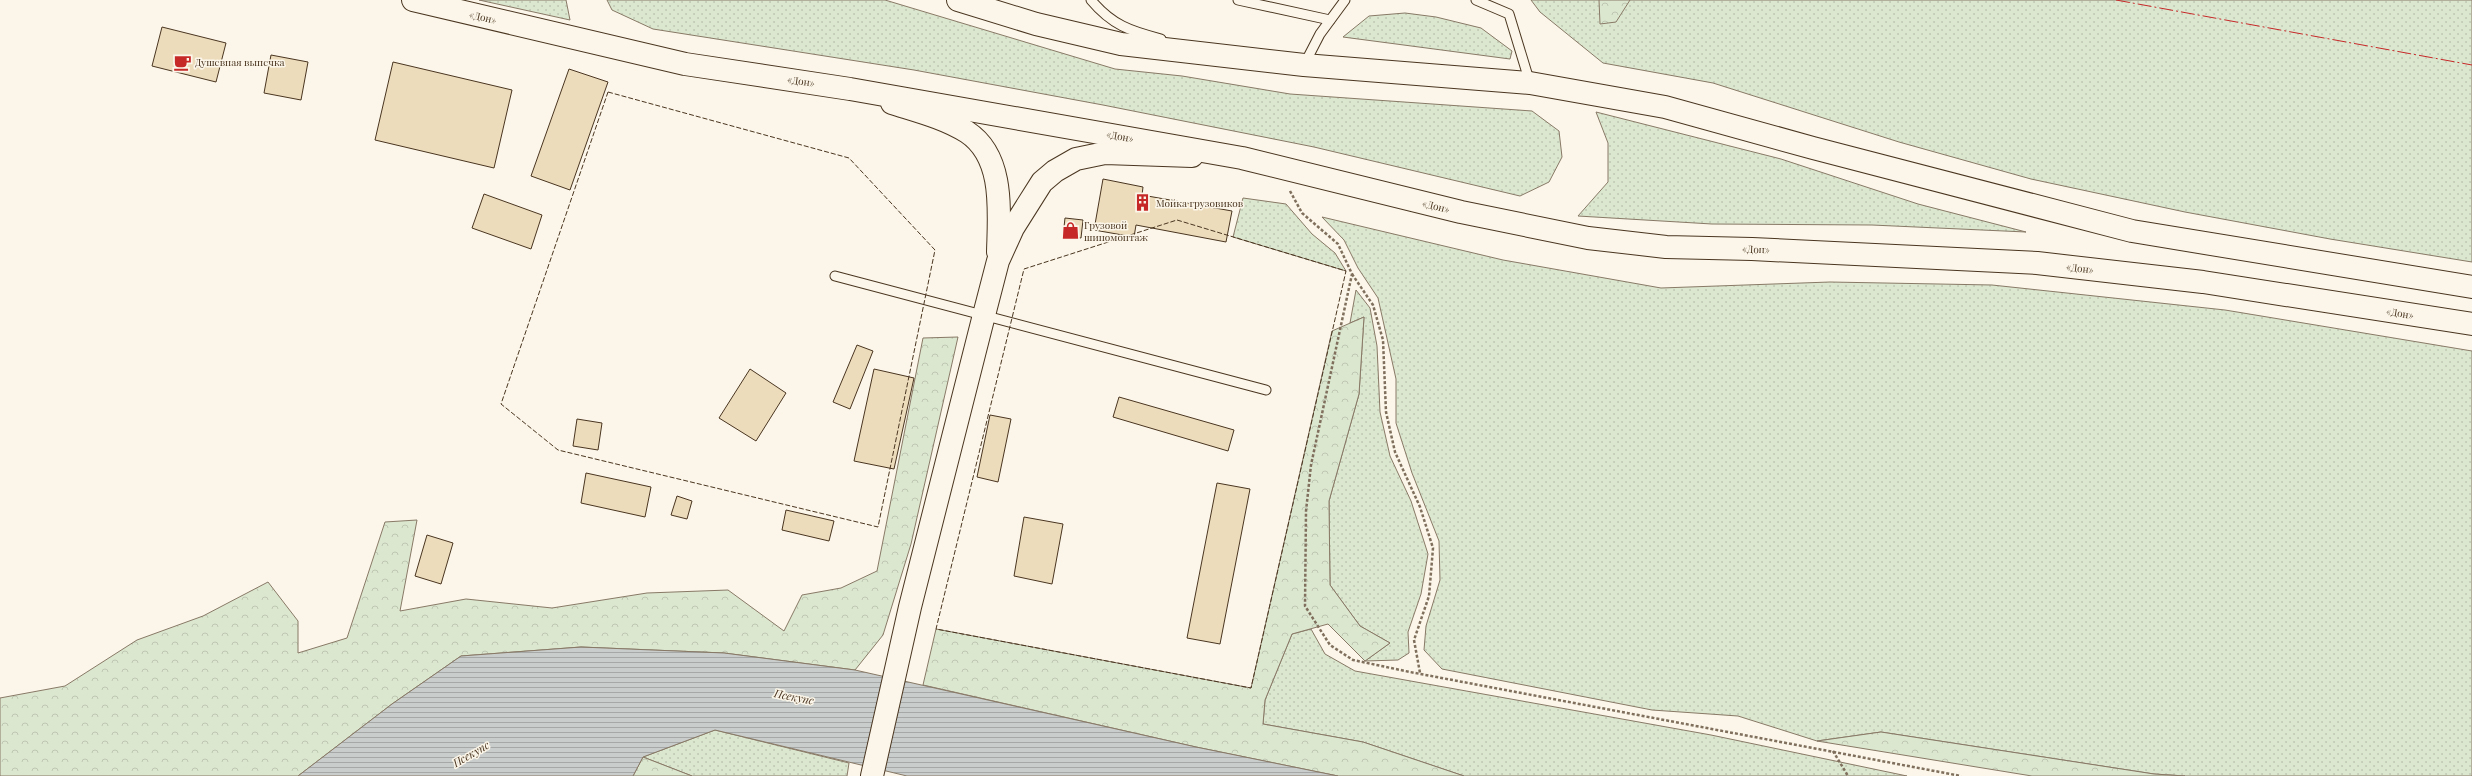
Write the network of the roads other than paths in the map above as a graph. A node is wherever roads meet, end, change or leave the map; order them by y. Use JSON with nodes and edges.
{"nodes":[{"id":1,"x":413,"y":0,"type":"edge"},
{"id":2,"x":958,"y":0,"type":"edge"},
{"id":3,"x":1091,"y":0,"type":"edge"},
{"id":4,"x":1238,"y":0,"type":"edge"},
{"id":5,"x":1345,"y":0,"type":"edge"},
{"id":6,"x":1476,"y":0,"type":"edge"},
{"id":7,"x":1330,"y":20,"type":"junction"},
{"id":8,"x":1242,"y":58,"type":"junction"},
{"id":9,"x":1304,"y":65,"type":"junction"},
{"id":10,"x":1530,"y":83,"type":"junction"},
{"id":11,"x":850,"y":88,"type":"junction"},
{"id":12,"x":1242,"y":158,"type":"junction"},
{"id":13,"x":998,"y":261,"type":"junction"},
{"id":14,"x":835,"y":276,"type":"dead end"},
{"id":15,"x":2472,"y":287,"type":"edge"},
{"id":16,"x":984,"y":316,"type":"junction"},
{"id":17,"x":2472,"y":324,"type":"edge"},
{"id":18,"x":1266,"y":390,"type":"dead end"},
{"id":19,"x":872,"y":776,"type":"edge"}],
"edges":[{"from":1,"to":11,"type":"main road","name":"«Дон»"},
{"from":2,"to":8,"type":"main road"},
{"from":3,"to":8,"type":"lane"},
{"from":4,"to":7,"type":"lane"},
{"from":5,"to":7,"type":"lane"},
{"from":6,"to":10,"type":"lane"},
{"from":7,"to":9,"type":"lane"},
{"from":8,"to":9,"type":"main road"},
{"from":9,"to":10,"type":"main road"},
{"from":10,"to":15,"type":"main road"},
{"from":11,"to":12,"type":"main road","name":"«Дон»"},
{"from":11,"to":13,"type":"main road"},
{"from":12,"to":13,"type":"main road"},
{"from":12,"to":17,"type":"main road","name":"«Дон»"},
{"from":13,"to":16,"type":"main road"},
{"from":14,"to":16,"type":"lane"},
{"from":16,"to":18,"type":"lane"},
{"from":16,"to":19,"type":"main road"}]}
